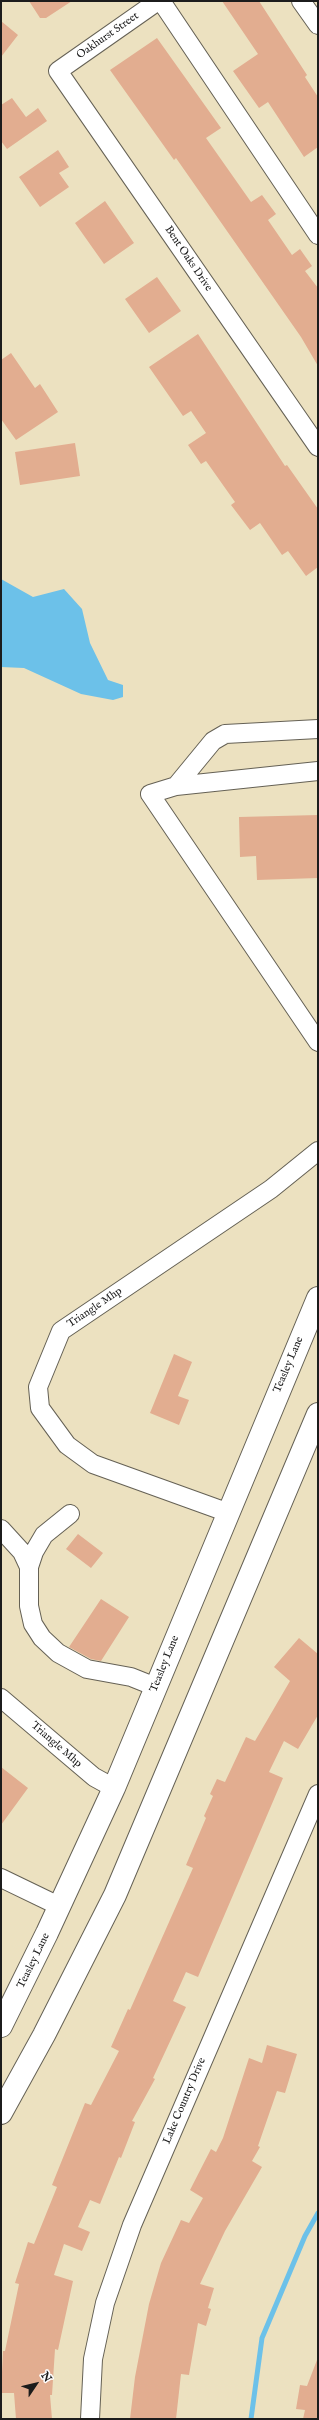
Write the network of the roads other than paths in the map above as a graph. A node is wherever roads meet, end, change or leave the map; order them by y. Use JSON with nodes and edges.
{"nodes":[{"id":1,"x":158,"y":1,"type":"edge"},
{"id":2,"x":161,"y":1,"type":"edge"},
{"id":3,"x":301,"y":1,"type":"edge"},
{"id":4,"x":318,"y":25,"type":"edge"},
{"id":5,"x":58,"y":71,"type":"joint"},
{"id":6,"x":318,"y":235,"type":"edge"},
{"id":7,"x":318,"y":447,"type":"edge"},
{"id":8,"x":318,"y":729,"type":"edge"},
{"id":9,"x":318,"y":772,"type":"edge"},
{"id":10,"x":176,"y":786,"type":"junction"},
{"id":11,"x":318,"y":1042,"type":"edge"},
{"id":12,"x":318,"y":1151,"type":"edge"},
{"id":13,"x":318,"y":1298,"type":"edge"},
{"id":14,"x":318,"y":1414,"type":"edge"},
{"id":15,"x":229,"y":1513,"type":"junction"},
{"id":16,"x":70,"y":1514,"type":"dead end"},
{"id":17,"x":1,"y":1529,"type":"edge"},
{"id":18,"x":29,"y":1567,"type":"junction"},
{"id":19,"x":156,"y":1687,"type":"junction"},
{"id":20,"x":1,"y":1698,"type":"edge"},
{"id":21,"x":114,"y":1788,"type":"junction"},
{"id":22,"x":318,"y":1794,"type":"edge"},
{"id":23,"x":1,"y":1878,"type":"edge"},
{"id":24,"x":59,"y":1906,"type":"junction"},
{"id":25,"x":1,"y":2026,"type":"edge"},
{"id":26,"x":1,"y":2113,"type":"edge"},
{"id":27,"x":90,"y":2419,"type":"edge"}],
"edges":[{"from":1,"to":5,"type":"street","name":"Oakhurst Street"},
{"from":2,"to":6,"type":"street"},
{"from":3,"to":4,"type":"street"},
{"from":5,"to":7,"type":"street","name":"Bent Oaks Drive"},
{"from":8,"to":10,"type":"street"},
{"from":9,"to":10,"type":"street"},
{"from":10,"to":11,"type":"street"},
{"from":12,"to":15,"type":"street","name":"Triangle Mhp"},
{"from":13,"to":15,"type":"main road","name":"Teasley Lane"},
{"from":14,"to":26,"type":"main road"},
{"from":15,"to":19,"type":"main road","name":"Teasley Lane"},
{"from":16,"to":18,"type":"street"},
{"from":17,"to":18,"type":"street"},
{"from":18,"to":19,"type":"street"},
{"from":19,"to":21,"type":"main road","name":"Teasley Lane"},
{"from":20,"to":21,"type":"street","name":"Triangle Mhp"},
{"from":21,"to":24,"type":"main road","name":"Teasley Lane"},
{"from":22,"to":27,"type":"street","name":"Lake Country Drive"},
{"from":23,"to":24,"type":"street"},
{"from":24,"to":25,"type":"main road","name":"Teasley Lane"}]}
